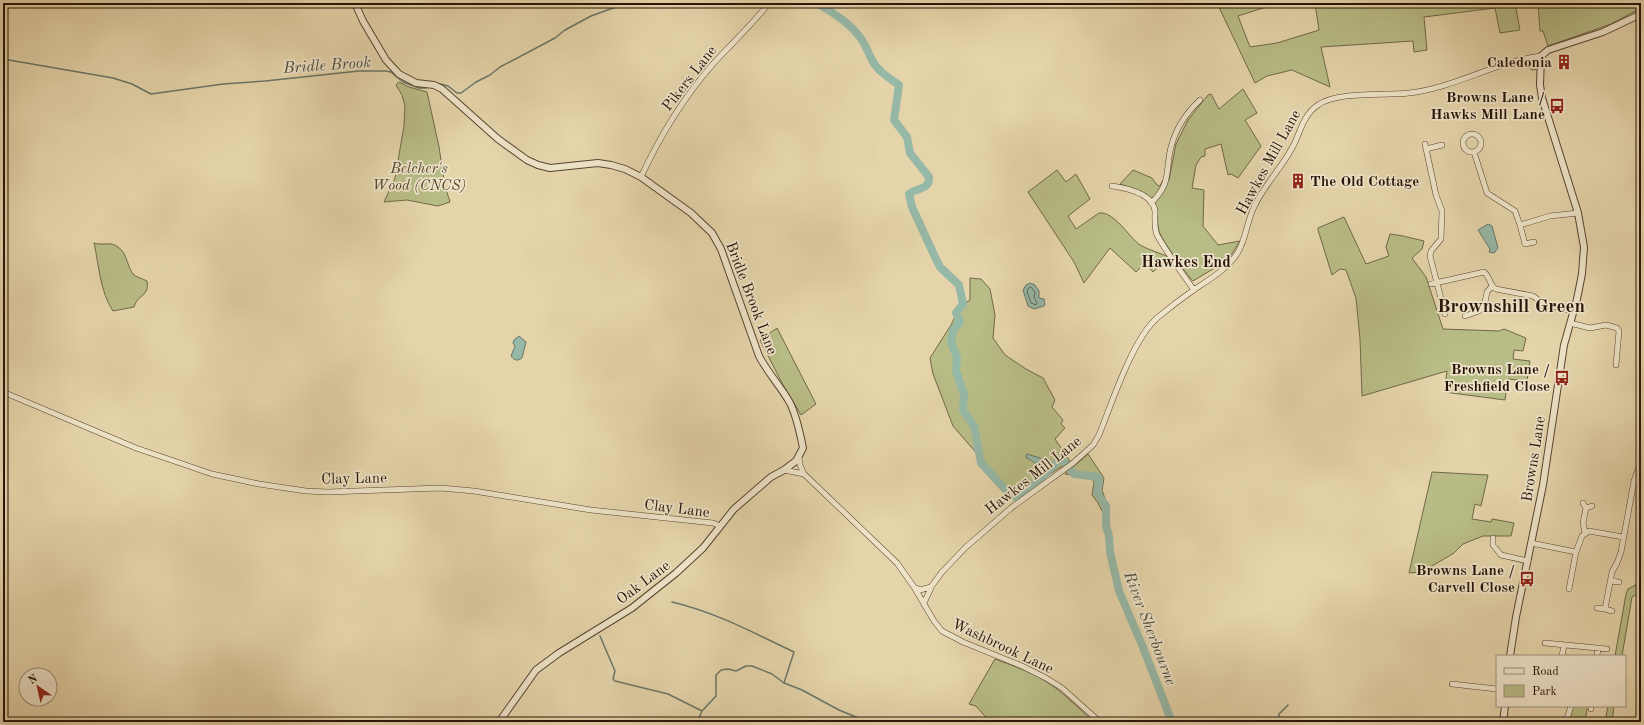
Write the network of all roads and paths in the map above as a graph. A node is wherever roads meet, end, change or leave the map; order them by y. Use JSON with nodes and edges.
{"nodes":[{"id":1,"x":355,"y":3,"type":"edge"},
{"id":2,"x":769,"y":3,"type":"edge"},
{"id":3,"x":1641,"y":14,"type":"edge"},
{"id":4,"x":1541,"y":56,"type":"junction"},
{"id":5,"x":1200,"y":100,"type":"dead end"},
{"id":6,"x":1442,"y":145,"type":"dead end"},
{"id":7,"x":1474,"y":152,"type":"dead end"},
{"id":8,"x":641,"y":177,"type":"junction"},
{"id":9,"x":1112,"y":186,"type":"dead end"},
{"id":10,"x":1151,"y":202,"type":"junction"},
{"id":11,"x":1578,"y":213,"type":"junction"},
{"id":12,"x":1520,"y":225,"type":"junction"},
{"id":13,"x":1534,"y":242,"type":"dead end"},
{"id":14,"x":1438,"y":283,"type":"junction"},
{"id":15,"x":1431,"y":284,"type":"dead end"},
{"id":16,"x":1492,"y":286,"type":"junction"},
{"id":17,"x":1194,"y":290,"type":"junction"},
{"id":18,"x":1573,"y":311,"type":"junction"},
{"id":19,"x":1445,"y":314,"type":"dead end"},
{"id":20,"x":1465,"y":316,"type":"dead end"},
{"id":21,"x":1570,"y":323,"type":"junction"},
{"id":22,"x":1616,"y":365,"type":"dead end"},
{"id":23,"x":3,"y":392,"type":"edge"},
{"id":24,"x":800,"y":457,"type":"junction"},
{"id":25,"x":1641,"y":461,"type":"edge"},
{"id":26,"x":784,"y":470,"type":"junction"},
{"id":27,"x":804,"y":474,"type":"junction"},
{"id":28,"x":1592,"y":506,"type":"dead end"},
{"id":29,"x":720,"y":526,"type":"junction"},
{"id":30,"x":1585,"y":533,"type":"junction"},
{"id":31,"x":1623,"y":537,"type":"junction"},
{"id":32,"x":1493,"y":538,"type":"dead end"},
{"id":33,"x":1531,"y":543,"type":"junction"},
{"id":34,"x":1576,"y":552,"type":"junction"},
{"id":35,"x":1528,"y":561,"type":"junction"},
{"id":36,"x":1611,"y":581,"type":"junction"},
{"id":37,"x":1619,"y":582,"type":"dead end"},
{"id":38,"x":914,"y":587,"type":"junction"},
{"id":39,"x":931,"y":587,"type":"junction"},
{"id":40,"x":1569,"y":589,"type":"dead end"},
{"id":41,"x":924,"y":603,"type":"junction"},
{"id":42,"x":1597,"y":608,"type":"dead end"},
{"id":43,"x":1605,"y":609,"type":"junction"},
{"id":44,"x":1612,"y":611,"type":"dead end"},
{"id":45,"x":1545,"y":643,"type":"dead end"},
{"id":46,"x":1564,"y":645,"type":"junction"},
{"id":47,"x":1598,"y":648,"type":"junction"},
{"id":48,"x":1607,"y":649,"type":"dead end"},
{"id":49,"x":1510,"y":655,"type":"edge"},
{"id":50,"x":1562,"y":655,"type":"edge"},
{"id":51,"x":1597,"y":655,"type":"edge"},
{"id":52,"x":1452,"y":684,"type":"dead end"},
{"id":53,"x":1496,"y":690,"type":"edge"},
{"id":54,"x":1505,"y":707,"type":"edge"},
{"id":55,"x":1571,"y":707,"type":"edge"},
{"id":56,"x":499,"y":722,"type":"edge"},
{"id":57,"x":1100,"y":722,"type":"edge"},
{"id":58,"x":1503,"y":722,"type":"edge"},
{"id":59,"x":1566,"y":722,"type":"edge"}],
"edges":[{"from":1,"to":8,"type":"street","name":"Bridle Brook Lane"},
{"from":2,"to":8,"type":"street","name":"Pikers Lane"},
{"from":3,"to":4,"type":"street","name":"Hawkes Mill Lane"},
{"from":4,"to":11,"type":"street","name":"Browns Lane"},
{"from":4,"to":17,"type":"street","name":"Hawkes Mill Lane"},
{"from":5,"to":10,"type":"street"},
{"from":6,"to":14,"type":"street"},
{"from":7,"to":12,"type":"street"},
{"from":8,"to":24,"type":"street","name":"Bridle Brook Lane"},
{"from":9,"to":10,"type":"street"},
{"from":10,"to":17,"type":"street"},
{"from":11,"to":12,"type":"street"},
{"from":11,"to":18,"type":"street","name":"Browns Lane"},
{"from":12,"to":13,"type":"street"},
{"from":14,"to":15,"type":"street"},
{"from":14,"to":16,"type":"street"},
{"from":14,"to":19,"type":"street"},
{"from":16,"to":18,"type":"street"},
{"from":16,"to":20,"type":"street"},
{"from":17,"to":39,"type":"street","name":"Hawkes Mill Lane"},
{"from":18,"to":21,"type":"street","name":"Browns Lane"},
{"from":21,"to":22,"type":"street"},
{"from":21,"to":33,"type":"street","name":"Browns Lane"},
{"from":23,"to":29,"type":"street","name":"Clay Lane"},
{"from":24,"to":26,"type":"street"},
{"from":24,"to":27,"type":"street"},
{"from":25,"to":31,"type":"street"},
{"from":26,"to":27,"type":"street"},
{"from":26,"to":29,"type":"street","name":"Oak Lane"},
{"from":27,"to":38,"type":"street","name":"Washbrook Lane"},
{"from":28,"to":30,"type":"street"},
{"from":29,"to":56,"type":"street","name":"Oak Lane"},
{"from":30,"to":31,"type":"street"},
{"from":30,"to":34,"type":"street"},
{"from":31,"to":36,"type":"street"},
{"from":32,"to":35,"type":"street"},
{"from":33,"to":34,"type":"street"},
{"from":33,"to":35,"type":"street","name":"Browns Lane"},
{"from":34,"to":40,"type":"street"},
{"from":35,"to":49,"type":"street","name":"Browns Lane"},
{"from":36,"to":37,"type":"street"},
{"from":36,"to":43,"type":"street"},
{"from":38,"to":39,"type":"street"},
{"from":38,"to":41,"type":"street","name":"Washbrook Lane"},
{"from":39,"to":41,"type":"street","name":"Hawkes Mill Lane"},
{"from":41,"to":57,"type":"street","name":"Washbrook Lane"},
{"from":42,"to":43,"type":"street"},
{"from":43,"to":44,"type":"street"},
{"from":45,"to":46,"type":"street"},
{"from":46,"to":47,"type":"street"},
{"from":46,"to":50,"type":"street"},
{"from":47,"to":48,"type":"street"},
{"from":47,"to":51,"type":"street"},
{"from":52,"to":53,"type":"street"},
{"from":54,"to":58,"type":"street"},
{"from":55,"to":59,"type":"street"}]}
